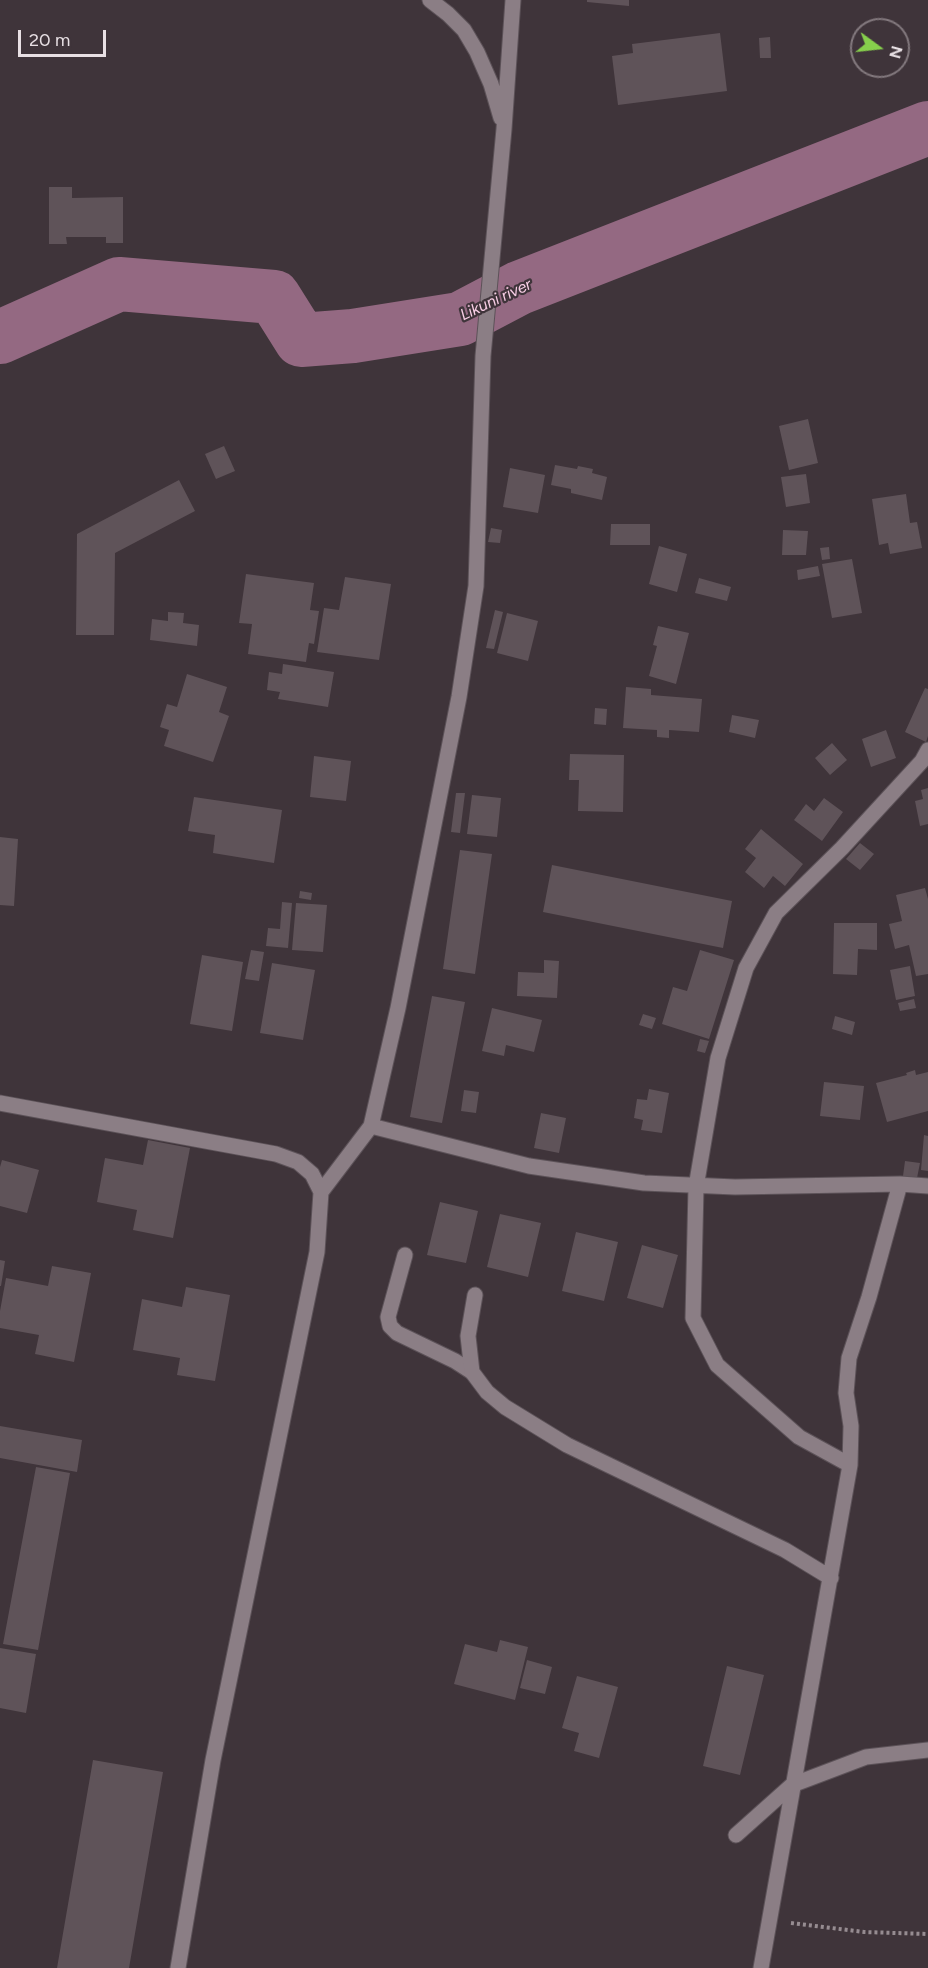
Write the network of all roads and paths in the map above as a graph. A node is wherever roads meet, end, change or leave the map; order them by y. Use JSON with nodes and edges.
{"nodes":[{"id":1,"x":430,"y":0,"type":"edge"},
{"id":2,"x":513,"y":0,"type":"edge"},
{"id":3,"x":504,"y":129,"type":"junction"},
{"id":4,"x":928,"y":750,"type":"edge"},
{"id":5,"x":0,"y":1103,"type":"edge"},
{"id":6,"x":371,"y":1126,"type":"junction"},
{"id":7,"x":900,"y":1184,"type":"junction"},
{"id":8,"x":928,"y":1186,"type":"edge"},
{"id":9,"x":696,"y":1187,"type":"junction"},
{"id":10,"x":321,"y":1192,"type":"junction"},
{"id":11,"x":405,"y":1255,"type":"dead end"},
{"id":12,"x":475,"y":1295,"type":"dead end"},
{"id":13,"x":472,"y":1372,"type":"junction"},
{"id":14,"x":850,"y":1465,"type":"junction"},
{"id":15,"x":831,"y":1578,"type":"junction"},
{"id":16,"x":928,"y":1750,"type":"edge"},
{"id":17,"x":792,"y":1785,"type":"junction"},
{"id":18,"x":736,"y":1835,"type":"dead end"},
{"id":19,"x":770,"y":1921,"type":"junction"},
{"id":20,"x":928,"y":1934,"type":"edge"},
{"id":21,"x":178,"y":1968,"type":"edge"},
{"id":22,"x":761,"y":1968,"type":"edge"}],
"edges":[{"from":1,"to":3,"type":"street"},
{"from":2,"to":3,"type":"street"},
{"from":3,"to":6,"type":"street"},
{"from":4,"to":9,"type":"street"},
{"from":5,"to":10,"type":"street"},
{"from":6,"to":9,"type":"street"},
{"from":6,"to":10,"type":"street"},
{"from":7,"to":8,"type":"street"},
{"from":7,"to":9,"type":"street"},
{"from":7,"to":14,"type":"street"},
{"from":9,"to":14,"type":"street"},
{"from":10,"to":21,"type":"street"},
{"from":11,"to":13,"type":"street"},
{"from":12,"to":13,"type":"street"},
{"from":13,"to":15,"type":"street"},
{"from":14,"to":15,"type":"street"},
{"from":15,"to":17,"type":"street"},
{"from":16,"to":17,"type":"street"},
{"from":17,"to":18,"type":"street"},
{"from":17,"to":19,"type":"street"},
{"from":19,"to":20,"type":"path"},
{"from":19,"to":22,"type":"street"}]}
